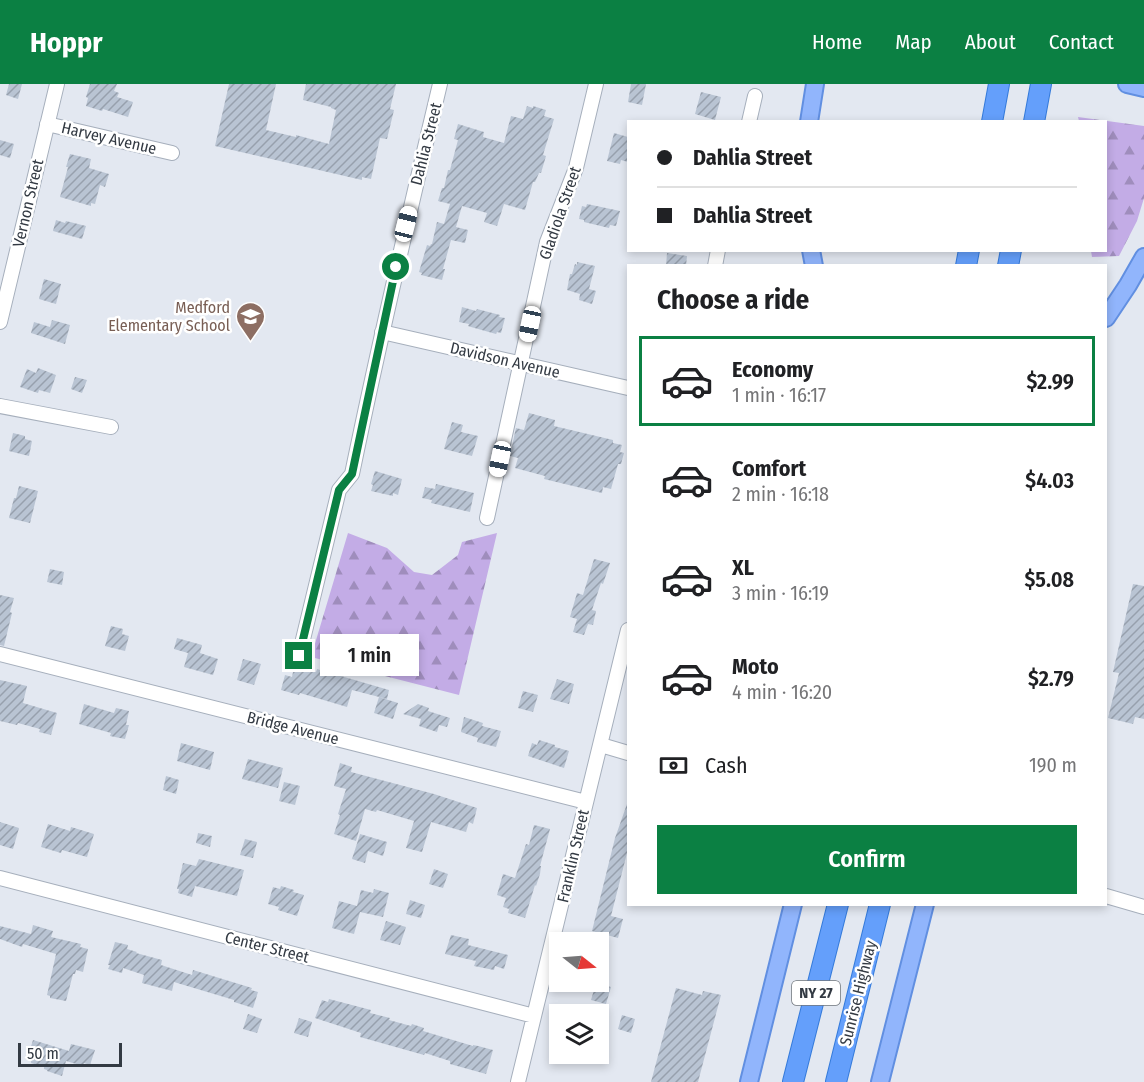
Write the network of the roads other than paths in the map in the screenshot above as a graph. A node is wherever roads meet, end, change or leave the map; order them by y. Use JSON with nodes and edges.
{"nodes":[{"id":1,"x":57,"y":84,"type":"edge"},
{"id":2,"x":440,"y":84,"type":"edge"},
{"id":3,"x":596,"y":84,"type":"edge"},
{"id":4,"x":815,"y":84,"type":"edge"},
{"id":5,"x":999,"y":84,"type":"edge"},
{"id":6,"x":1041,"y":84,"type":"edge"},
{"id":7,"x":1127,"y":84,"type":"edge"},
{"id":8,"x":1144,"y":88,"type":"edge"},
{"id":9,"x":755,"y":96,"type":"dead end"},
{"id":10,"x":749,"y":120,"type":"edge"},
{"id":11,"x":809,"y":120,"type":"edge"},
{"id":12,"x":992,"y":120,"type":"edge"},
{"id":13,"x":1034,"y":120,"type":"edge"},
{"id":14,"x":47,"y":124,"type":"junction"},
{"id":15,"x":172,"y":153,"type":"dead end"},
{"id":16,"x":1144,"y":257,"type":"edge"},
{"id":17,"x":1107,"y":316,"type":"edge"},
{"id":18,"x":0,"y":322,"type":"edge"},
{"id":19,"x":382,"y":332,"type":"junction"},
{"id":20,"x":521,"y":365,"type":"junction"},
{"id":21,"x":627,"y":388,"type":"edge"},
{"id":22,"x":0,"y":406,"type":"edge"},
{"id":23,"x":111,"y":427,"type":"dead end"},
{"id":24,"x":487,"y":518,"type":"dead end"},
{"id":25,"x":627,"y":634,"type":"edge"},
{"id":26,"x":0,"y":654,"type":"edge"},
{"id":27,"x":299,"y":656,"type":"dead end"},
{"id":28,"x":601,"y":745,"type":"junction"},
{"id":29,"x":627,"y":753,"type":"edge"},
{"id":30,"x":586,"y":802,"type":"junction"},
{"id":31,"x":0,"y":878,"type":"edge"},
{"id":32,"x":1107,"y":896,"type":"edge"},
{"id":33,"x":793,"y":906,"type":"edge"},
{"id":34,"x":837,"y":906,"type":"edge"},
{"id":35,"x":880,"y":906,"type":"edge"},
{"id":36,"x":924,"y":906,"type":"edge"},
{"id":37,"x":1144,"y":907,"type":"edge"},
{"id":38,"x":534,"y":1016,"type":"junction"},
{"id":39,"x":518,"y":1082,"type":"edge"},
{"id":40,"x":749,"y":1082,"type":"edge"},
{"id":41,"x":793,"y":1082,"type":"edge"},
{"id":42,"x":836,"y":1082,"type":"edge"},
{"id":43,"x":880,"y":1082,"type":"edge"}],
"edges":[{"from":1,"to":14,"type":"street","name":"Vernon Street"},
{"from":2,"to":19,"type":"street","name":"Dahlia Street"},
{"from":3,"to":20,"type":"street","name":"Gladiola Street"},
{"from":4,"to":11,"type":"main road"},
{"from":5,"to":12,"type":"highway"},
{"from":6,"to":13,"type":"highway"},
{"from":7,"to":8,"type":"main road"},
{"from":9,"to":10,"type":"street"},
{"from":14,"to":15,"type":"street","name":"Harvey Avenue"},
{"from":14,"to":18,"type":"street","name":"Vernon Street"},
{"from":16,"to":17,"type":"main road"},
{"from":19,"to":20,"type":"street","name":"Davidson Avenue"},
{"from":19,"to":27,"type":"street","name":"Dahlia Street"},
{"from":20,"to":21,"type":"street","name":"Davidson Avenue"},
{"from":20,"to":24,"type":"street","name":"Gladiola Street"},
{"from":22,"to":23,"type":"street"},
{"from":25,"to":28,"type":"street","name":"Franklin Street"},
{"from":26,"to":30,"type":"street","name":"Bridge Avenue"},
{"from":28,"to":29,"type":"street"},
{"from":28,"to":30,"type":"street","name":"Franklin Street"},
{"from":30,"to":38,"type":"street","name":"Franklin Street"},
{"from":31,"to":38,"type":"street","name":"Center Street"},
{"from":32,"to":37,"type":"street"},
{"from":33,"to":40,"type":"main road"},
{"from":34,"to":41,"type":"highway","number":"NY 27"},
{"from":35,"to":42,"type":"highway","name":"Sunrise Highway","number":"NY 27"},
{"from":36,"to":43,"type":"main road"},
{"from":38,"to":39,"type":"street","name":"Franklin Street"}]}
